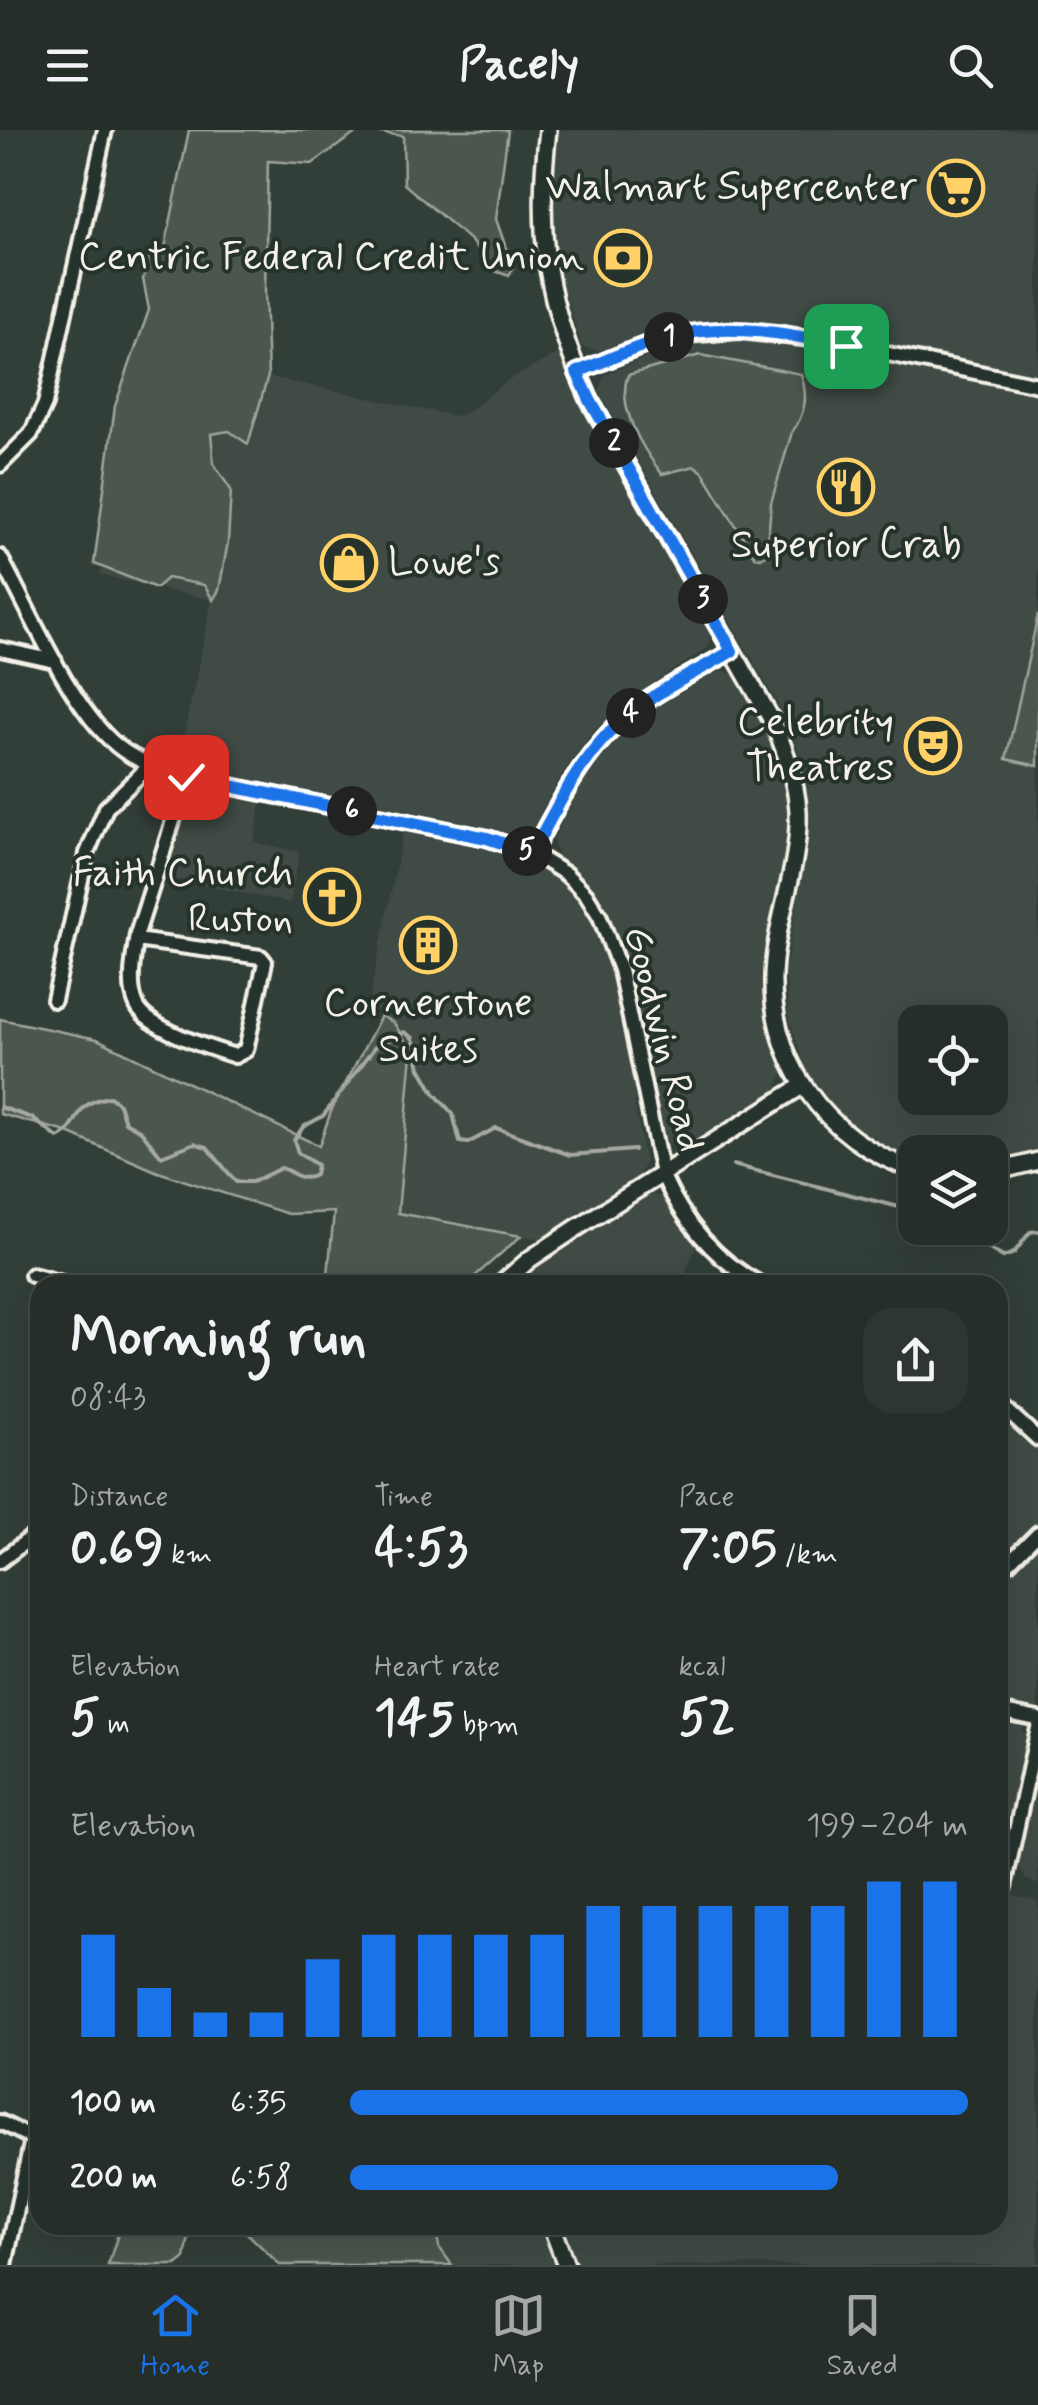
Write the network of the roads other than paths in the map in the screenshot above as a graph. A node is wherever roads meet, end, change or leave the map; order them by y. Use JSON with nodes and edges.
{"nodes":[{"id":1,"x":105,"y":130,"type":"edge"},
{"id":2,"x":548,"y":130,"type":"edge"},
{"id":3,"x":577,"y":372,"type":"junction"},
{"id":4,"x":1038,"y":386,"type":"edge"},
{"id":5,"x":0,"y":466,"type":"edge"},
{"id":6,"x":0,"y":557,"type":"edge"},
{"id":7,"x":0,"y":649,"type":"edge"},
{"id":8,"x":732,"y":651,"type":"junction"},
{"id":9,"x":55,"y":661,"type":"junction"},
{"id":10,"x":150,"y":765,"type":"junction"},
{"id":11,"x":186,"y":777,"type":"junction"},
{"id":12,"x":532,"y":853,"type":"junction"},
{"id":13,"x":136,"y":940,"type":"junction"},
{"id":14,"x":54,"y":1000,"type":"dead end"},
{"id":15,"x":802,"y":1086,"type":"junction"},
{"id":16,"x":1038,"y":1161,"type":"edge"},
{"id":17,"x":898,"y":1163,"type":"edge"},
{"id":18,"x":1008,"y":1168,"type":"edge"},
{"id":19,"x":662,"y":1174,"type":"junction"},
{"id":20,"x":512,"y":1275,"type":"edge"},
{"id":21,"x":742,"y":1275,"type":"edge"},
{"id":22,"x":1008,"y":1411,"type":"edge"},
{"id":23,"x":1038,"y":1439,"type":"edge"},
{"id":24,"x":1038,"y":1533,"type":"edge"},
{"id":25,"x":30,"y":1538,"type":"edge"},
{"id":26,"x":0,"y":1561,"type":"edge"},
{"id":27,"x":1008,"y":1564,"type":"edge"},
{"id":28,"x":1008,"y":1713,"type":"edge"},
{"id":29,"x":1038,"y":1719,"type":"edge"},
{"id":30,"x":1038,"y":1728,"type":"edge"},
{"id":31,"x":1008,"y":1868,"type":"edge"},
{"id":32,"x":0,"y":2122,"type":"edge"},
{"id":33,"x":30,"y":2137,"type":"edge"},
{"id":34,"x":30,"y":2147,"type":"edge"},
{"id":35,"x":555,"y":2235,"type":"edge"},
{"id":36,"x":5,"y":2265,"type":"edge"},
{"id":37,"x":566,"y":2265,"type":"edge"}],
"edges":[{"from":1,"to":5,"type":"street"},
{"from":2,"to":3,"type":"street"},
{"from":3,"to":4,"type":"street"},
{"from":3,"to":8,"type":"street"},
{"from":6,"to":9,"type":"street","name":"Goodwin Road"},
{"from":7,"to":9,"type":"street"},
{"from":8,"to":12,"type":"street"},
{"from":8,"to":15,"type":"street"},
{"from":9,"to":10,"type":"street","name":"Goodwin Road"},
{"from":10,"to":11,"type":"street","name":"Goodwin Road"},
{"from":10,"to":14,"type":"street"},
{"from":11,"to":12,"type":"street","name":"Goodwin Road"},
{"from":11,"to":13,"type":"street"},
{"from":12,"to":19,"type":"street","name":"Goodwin Road"},
{"from":13,"to":13,"type":"street"},
{"from":15,"to":17,"type":"street"},
{"from":15,"to":19,"type":"street"},
{"from":16,"to":18,"type":"street"},
{"from":19,"to":20,"type":"street"},
{"from":19,"to":21,"type":"street","name":"Goodwin Road"},
{"from":22,"to":23,"type":"street"},
{"from":24,"to":27,"type":"street"},
{"from":25,"to":26,"type":"street"},
{"from":28,"to":29,"type":"street"},
{"from":30,"to":31,"type":"street"},
{"from":32,"to":33,"type":"street"},
{"from":34,"to":36,"type":"street"},
{"from":35,"to":37,"type":"street"}]}
